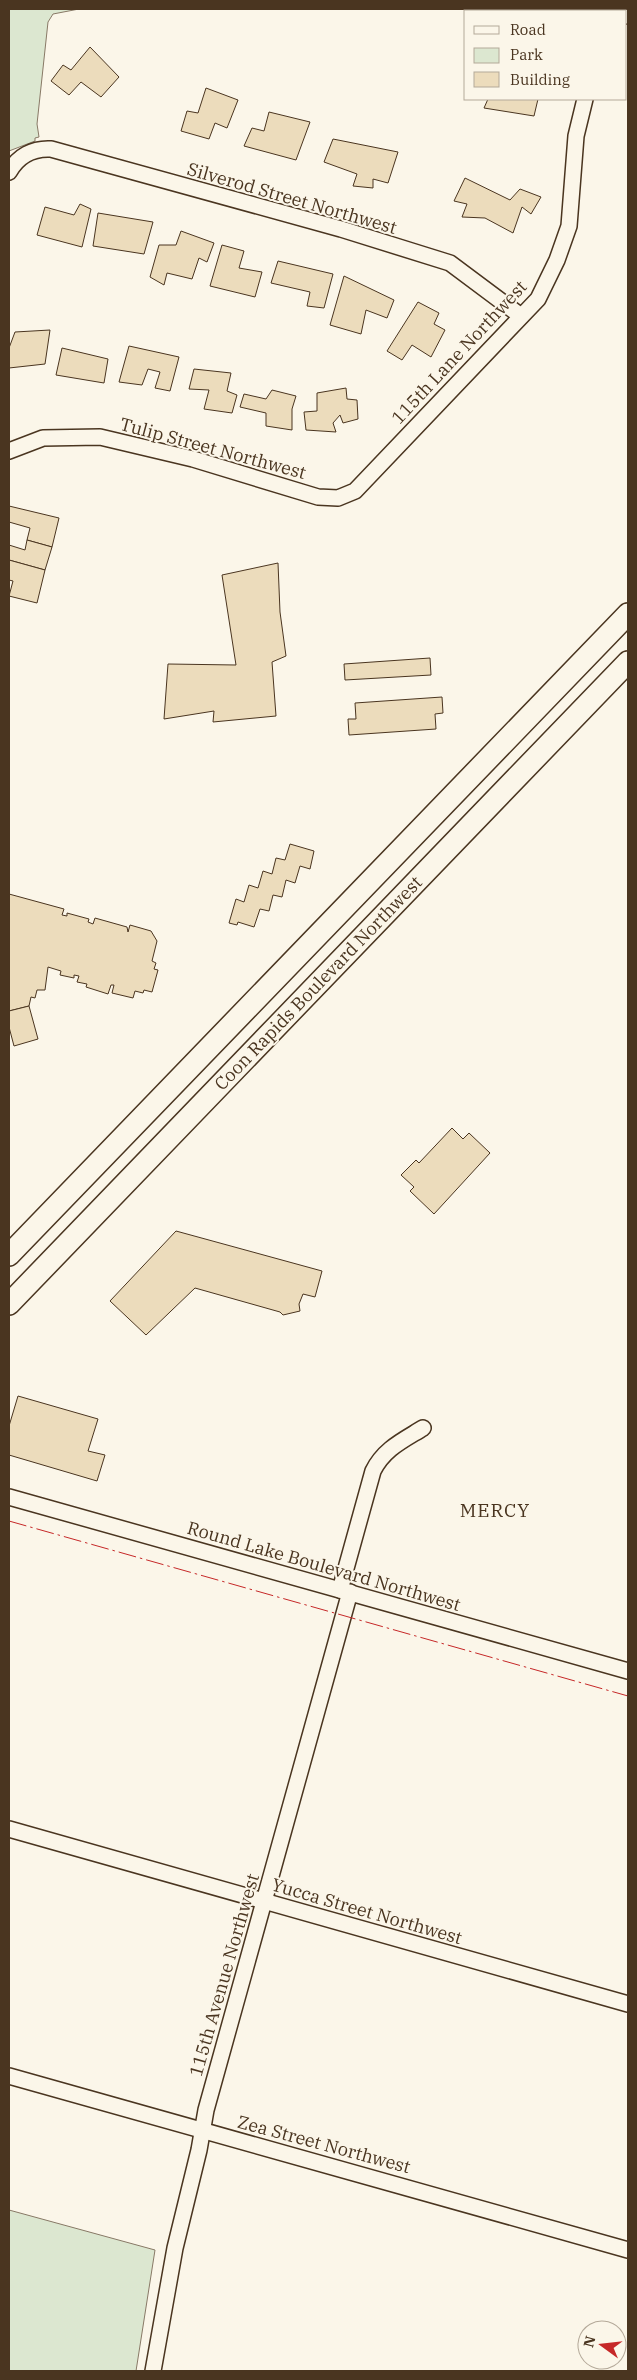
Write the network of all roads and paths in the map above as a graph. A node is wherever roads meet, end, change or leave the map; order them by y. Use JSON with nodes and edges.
{"nodes":[{"id":1,"x":585,"y":100,"type":"edge"},
{"id":2,"x":9,"y":172,"type":"edge"},
{"id":3,"x":520,"y":316,"type":"junction"},
{"id":4,"x":9,"y":451,"type":"edge"},
{"id":5,"x":318,"y":497,"type":"joint"},
{"id":6,"x":628,"y":614,"type":"edge"},
{"id":7,"x":628,"y":662,"type":"edge"},
{"id":8,"x":9,"y":1255,"type":"edge"},
{"id":9,"x":9,"y":1304,"type":"edge"},
{"id":10,"x":424,"y":1428,"type":"dead end"},
{"id":11,"x":9,"y":1497,"type":"edge"},
{"id":12,"x":345,"y":1591,"type":"junction"},
{"id":13,"x":628,"y":1671,"type":"edge"},
{"id":14,"x":9,"y":1829,"type":"edge"},
{"id":15,"x":264,"y":1902,"type":"junction"},
{"id":16,"x":628,"y":2004,"type":"edge"},
{"id":17,"x":9,"y":2076,"type":"edge"},
{"id":18,"x":203,"y":2130,"type":"junction"},
{"id":19,"x":628,"y":2250,"type":"edge"},
{"id":20,"x":153,"y":2371,"type":"edge"}],
"edges":[{"from":1,"to":3,"type":"street","name":"115th Lane Northwest"},
{"from":2,"to":3,"type":"street","name":"Silverod Street Northwest"},
{"from":3,"to":5,"type":"street","name":"115th Lane Northwest"},
{"from":4,"to":5,"type":"street","name":"Tulip Street Northwest"},
{"from":6,"to":8,"type":"main road","name":"Coon Rapids Boulevard Northwest"},
{"from":7,"to":9,"type":"main road","name":"Coon Rapids Boulevard Northwest"},
{"from":10,"to":12,"type":"street","name":"115th Avenue Northwest"},
{"from":11,"to":12,"type":"street","name":"Round Lake Boulevard Northwest"},
{"from":12,"to":13,"type":"street","name":"Round Lake Boulevard Northwest"},
{"from":12,"to":15,"type":"street","name":"115th Avenue Northwest"},
{"from":14,"to":15,"type":"street","name":"Yucca Street Northwest"},
{"from":15,"to":16,"type":"street","name":"Yucca Street Northwest"},
{"from":15,"to":18,"type":"street","name":"115th Avenue Northwest"},
{"from":17,"to":18,"type":"street","name":"Zea Street Northwest"},
{"from":18,"to":19,"type":"street","name":"Zea Street Northwest"},
{"from":18,"to":20,"type":"street","name":"115th Avenue Northwest"}]}
